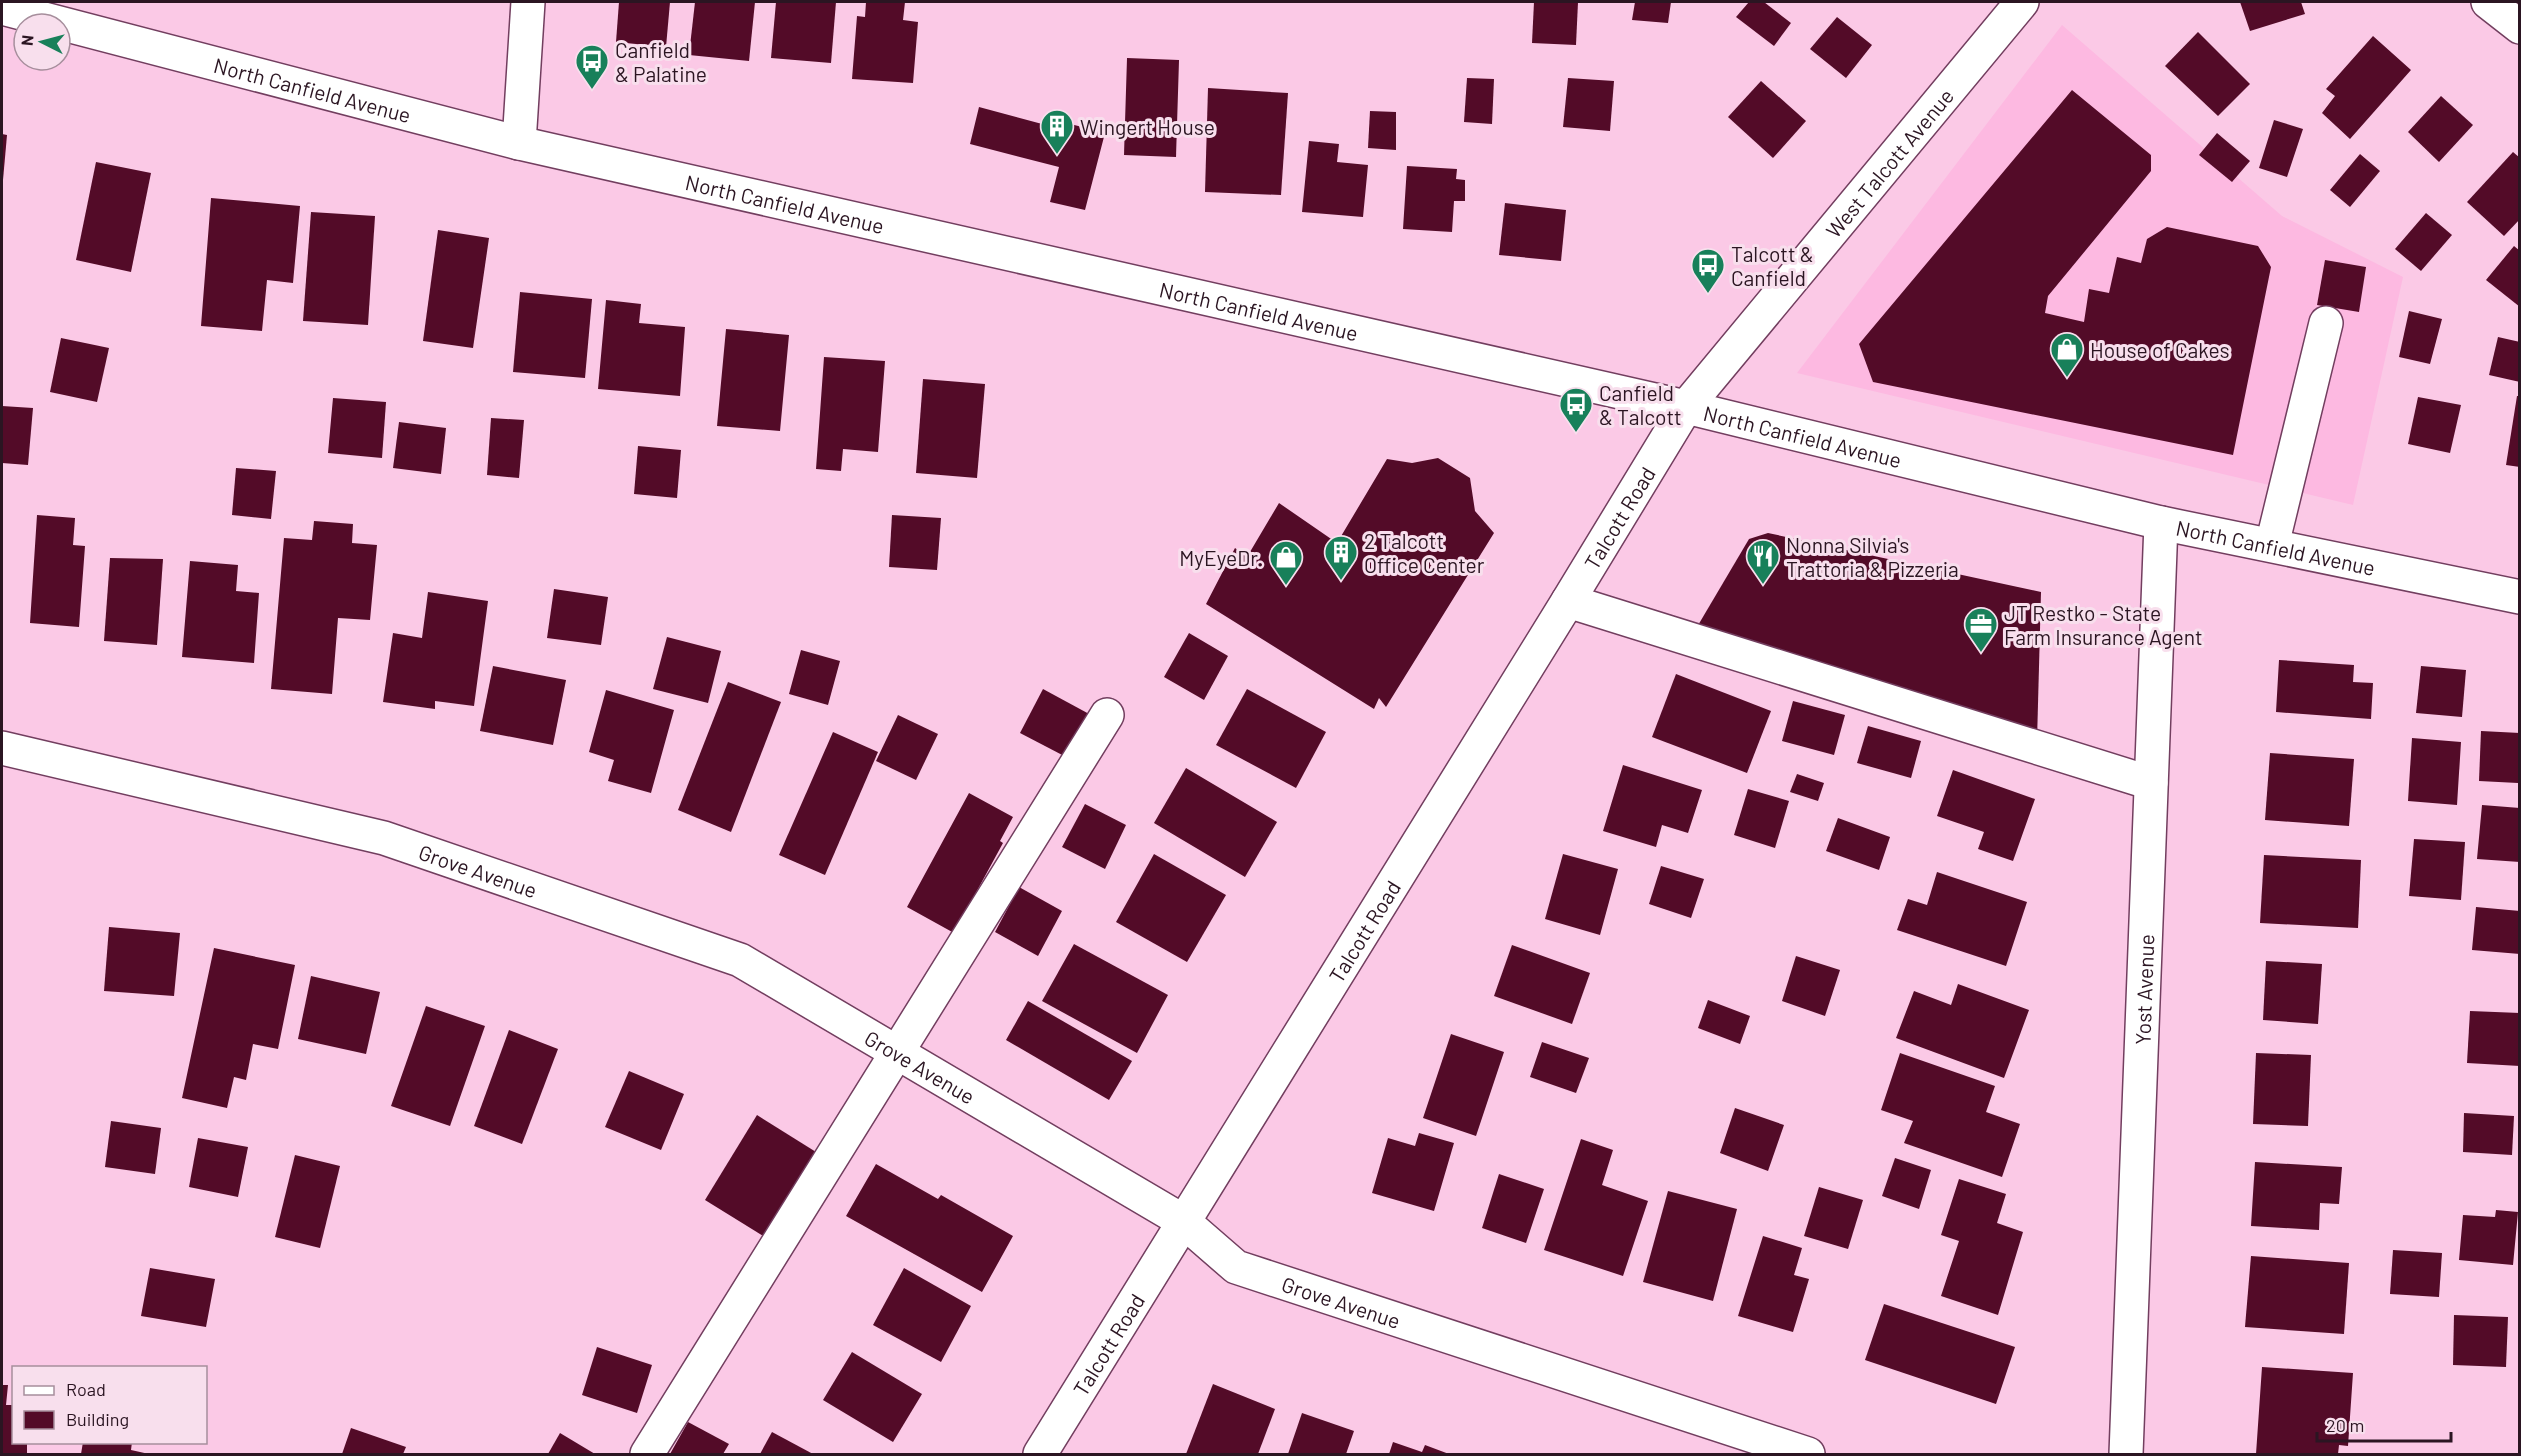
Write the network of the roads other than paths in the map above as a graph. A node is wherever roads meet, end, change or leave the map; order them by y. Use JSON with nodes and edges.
{"nodes":[{"id":1,"x":528,"y":2,"type":"edge"},
{"id":2,"x":2022,"y":2,"type":"edge"},
{"id":3,"x":2488,"y":2,"type":"edge"},
{"id":4,"x":2,"y":8,"type":"edge"},
{"id":5,"x":2520,"y":27,"type":"edge"},
{"id":6,"x":519,"y":143,"type":"junction"},
{"id":7,"x":2326,"y":323,"type":"dead end"},
{"id":8,"x":1686,"y":407,"type":"junction"},
{"id":9,"x":2161,"y":523,"type":"junction"},
{"id":10,"x":2272,"y":545,"type":"junction"},
{"id":11,"x":2520,"y":597,"type":"edge"},
{"id":12,"x":1568,"y":602,"type":"junction"},
{"id":13,"x":1107,"y":715,"type":"dead end"},
{"id":14,"x":2,"y":748,"type":"edge"},
{"id":15,"x":2151,"y":783,"type":"junction"},
{"id":16,"x":896,"y":1052,"type":"junction"},
{"id":17,"x":1183,"y":1221,"type":"junction"},
{"id":18,"x":647,"y":1455,"type":"edge"},
{"id":19,"x":1040,"y":1455,"type":"edge"},
{"id":20,"x":1808,"y":1455,"type":"edge"},
{"id":21,"x":2126,"y":1455,"type":"edge"}],
"edges":[{"from":1,"to":6,"type":"street"},
{"from":2,"to":8,"type":"street","name":"West Talcott Avenue"},
{"from":3,"to":5,"type":"street"},
{"from":4,"to":6,"type":"street","name":"North Canfield Avenue"},
{"from":6,"to":8,"type":"street","name":"North Canfield Avenue"},
{"from":7,"to":10,"type":"street"},
{"from":8,"to":9,"type":"street","name":"North Canfield Avenue"},
{"from":8,"to":12,"type":"street","name":"Talcott Road"},
{"from":9,"to":10,"type":"street","name":"North Canfield Avenue"},
{"from":9,"to":15,"type":"street","name":"Yost Avenue"},
{"from":10,"to":11,"type":"street","name":"North Canfield Avenue"},
{"from":12,"to":15,"type":"street"},
{"from":12,"to":17,"type":"street","name":"Talcott Road"},
{"from":13,"to":16,"type":"street"},
{"from":14,"to":16,"type":"street","name":"Grove Avenue"},
{"from":15,"to":21,"type":"street","name":"Yost Avenue"},
{"from":16,"to":17,"type":"street","name":"Grove Avenue"},
{"from":16,"to":18,"type":"street"},
{"from":17,"to":19,"type":"street","name":"Talcott Road"},
{"from":17,"to":20,"type":"street","name":"Grove Avenue"}]}
